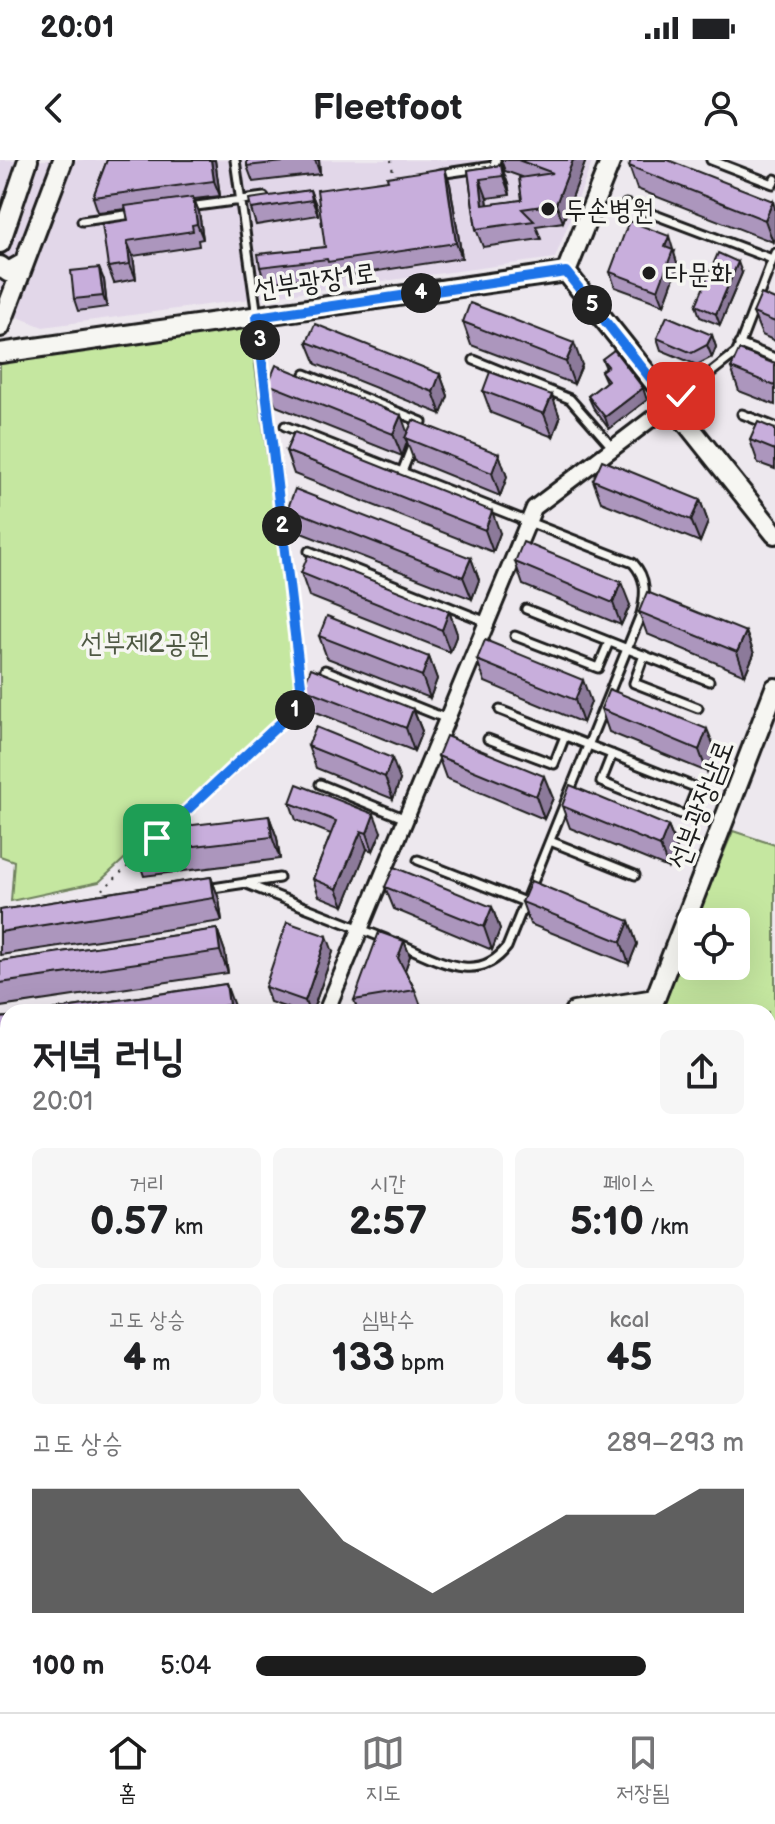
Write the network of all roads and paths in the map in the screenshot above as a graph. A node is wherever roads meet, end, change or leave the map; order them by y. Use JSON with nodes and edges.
{"nodes":[{"id":1,"x":28,"y":160,"type":"edge"},
{"id":2,"x":235,"y":160,"type":"edge"},
{"id":3,"x":391,"y":160,"type":"edge"},
{"id":4,"x":496,"y":160,"type":"edge"},
{"id":5,"x":611,"y":160,"type":"edge"},
{"id":6,"x":711,"y":160,"type":"edge"},
{"id":7,"x":64,"y":161,"type":"edge"},
{"id":8,"x":423,"y":176,"type":"edge"},
{"id":9,"x":775,"y":179,"type":"edge"},
{"id":10,"x":395,"y":180,"type":"edge"},
{"id":11,"x":270,"y":196,"type":"edge"},
{"id":12,"x":241,"y":200,"type":"junction"},
{"id":13,"x":626,"y":204,"type":"dead end"},
{"id":14,"x":183,"y":208,"type":"edge"},
{"id":15,"x":140,"y":214,"type":"edge"},
{"id":16,"x":82,"y":221,"type":"dead end"},
{"id":17,"x":0,"y":243,"type":"edge"},
{"id":18,"x":774,"y":256,"type":"edge"},
{"id":19,"x":24,"y":263,"type":"junction"},
{"id":20,"x":0,"y":266,"type":"edge"},
{"id":21,"x":566,"y":272,"type":"junction"},
{"id":22,"x":257,"y":317,"type":"junction"},
{"id":23,"x":0,"y":327,"type":"edge"},
{"id":24,"x":739,"y":344,"type":"junction"},
{"id":25,"x":0,"y":353,"type":"edge"},
{"id":26,"x":775,"y":358,"type":"edge"},
{"id":27,"x":474,"y":360,"type":"dead end"},
{"id":28,"x":305,"y":374,"type":"edge"},
{"id":29,"x":671,"y":404,"type":"junction"},
{"id":30,"x":742,"y":414,"type":"dead end"},
{"id":31,"x":285,"y":426,"type":"dead end"},
{"id":32,"x":775,"y":427,"type":"edge"},
{"id":33,"x":613,"y":448,"type":"junction"},
{"id":34,"x":402,"y":472,"type":"junction"},
{"id":35,"x":529,"y":522,"type":"junction"},
{"id":36,"x":775,"y":534,"type":"edge"},
{"id":37,"x":309,"y":551,"type":"dead end"},
{"id":38,"x":526,"y":609,"type":"dead end"},
{"id":39,"x":487,"y":622,"type":"junction"},
{"id":40,"x":515,"y":636,"type":"dead end"},
{"id":41,"x":609,"y":642,"type":"junction"},
{"id":42,"x":627,"y":649,"type":"junction"},
{"id":43,"x":644,"y":655,"type":"junction"},
{"id":44,"x":325,"y":670,"type":"edge"},
{"id":45,"x":709,"y":681,"type":"dead end"},
{"id":46,"x":775,"y":688,"type":"edge"},
{"id":47,"x":698,"y":708,"type":"dead end"},
{"id":48,"x":500,"y":710,"type":"dead end"},
{"id":49,"x":447,"y":719,"type":"junction"},
{"id":50,"x":565,"y":736,"type":"junction"},
{"id":51,"x":488,"y":739,"type":"dead end"},
{"id":52,"x":588,"y":745,"type":"junction"},
{"id":53,"x":612,"y":754,"type":"junction"},
{"id":54,"x":320,"y":784,"type":"dead end"},
{"id":55,"x":406,"y":819,"type":"junction"},
{"id":56,"x":165,"y":831,"type":"edge"},
{"id":57,"x":550,"y":841,"type":"junction"},
{"id":58,"x":142,"y":852,"type":"edge"},
{"id":59,"x":418,"y":860,"type":"dead end"},
{"id":60,"x":635,"y":875,"type":"dead end"},
{"id":61,"x":279,"y":878,"type":"dead end"},
{"id":62,"x":244,"y":883,"type":"junction"},
{"id":63,"x":200,"y":889,"type":"edge"},
{"id":64,"x":96,"y":895,"type":"edge"},
{"id":65,"x":525,"y":902,"type":"junction"},
{"id":66,"x":360,"y":928,"type":"junction"},
{"id":67,"x":329,"y":1004,"type":"edge"},
{"id":68,"x":624,"y":1004,"type":"edge"}],
"edges":[{"from":1,"to":17,"type":"street"},
{"from":2,"to":12,"type":"lane"},
{"from":3,"to":10,"type":"path"},
{"from":4,"to":8,"type":"lane"},
{"from":5,"to":21,"type":"street"},
{"from":6,"to":9,"type":"lane"},
{"from":7,"to":19,"type":"street"},
{"from":11,"to":12,"type":"lane"},
{"from":12,"to":14,"type":"lane"},
{"from":12,"to":22,"type":"lane"},
{"from":13,"to":18,"type":"lane"},
{"from":15,"to":16,"type":"lane"},
{"from":18,"to":24,"type":"lane"},
{"from":19,"to":20,"type":"street"},
{"from":19,"to":23,"type":"street"},
{"from":21,"to":22,"type":"street","name":"선부광장1로"},
{"from":21,"to":29,"type":"street"},
{"from":22,"to":25,"type":"street","name":"선부광장1로"},
{"from":22,"to":56,"type":"path"},
{"from":24,"to":26,"type":"lane"},
{"from":24,"to":29,"type":"lane"},
{"from":27,"to":33,"type":"lane"},
{"from":28,"to":34,"type":"lane"},
{"from":29,"to":33,"type":"street"},
{"from":29,"to":36,"type":"street"},
{"from":30,"to":32,"type":"lane"},
{"from":31,"to":34,"type":"lane"},
{"from":33,"to":35,"type":"street"},
{"from":34,"to":35,"type":"lane"},
{"from":35,"to":39,"type":"street"},
{"from":35,"to":42,"type":"lane"},
{"from":37,"to":39,"type":"lane"},
{"from":38,"to":41,"type":"lane"},
{"from":39,"to":49,"type":"street"},
{"from":40,"to":41,"type":"lane"},
{"from":41,"to":42,"type":"lane"},
{"from":42,"to":43,"type":"lane"},
{"from":42,"to":52,"type":"lane"},
{"from":43,"to":45,"type":"lane"},
{"from":43,"to":47,"type":"lane"},
{"from":44,"to":49,"type":"lane"},
{"from":46,"to":68,"type":"street","name":"선부광장남로"},
{"from":48,"to":50,"type":"lane"},
{"from":49,"to":55,"type":"street"},
{"from":50,"to":51,"type":"lane"},
{"from":50,"to":52,"type":"lane"},
{"from":52,"to":53,"type":"lane"},
{"from":52,"to":57,"type":"lane"},
{"from":53,"to":53,"type":"lane"},
{"from":54,"to":55,"type":"lane"},
{"from":55,"to":66,"type":"street"},
{"from":57,"to":60,"type":"lane"},
{"from":57,"to":65,"type":"lane"},
{"from":58,"to":64,"type":"path"},
{"from":59,"to":65,"type":"lane"},
{"from":61,"to":62,"type":"lane"},
{"from":62,"to":63,"type":"lane"},
{"from":62,"to":66,"type":"lane"},
{"from":65,"to":66,"type":"lane"},
{"from":66,"to":67,"type":"street"}]}
